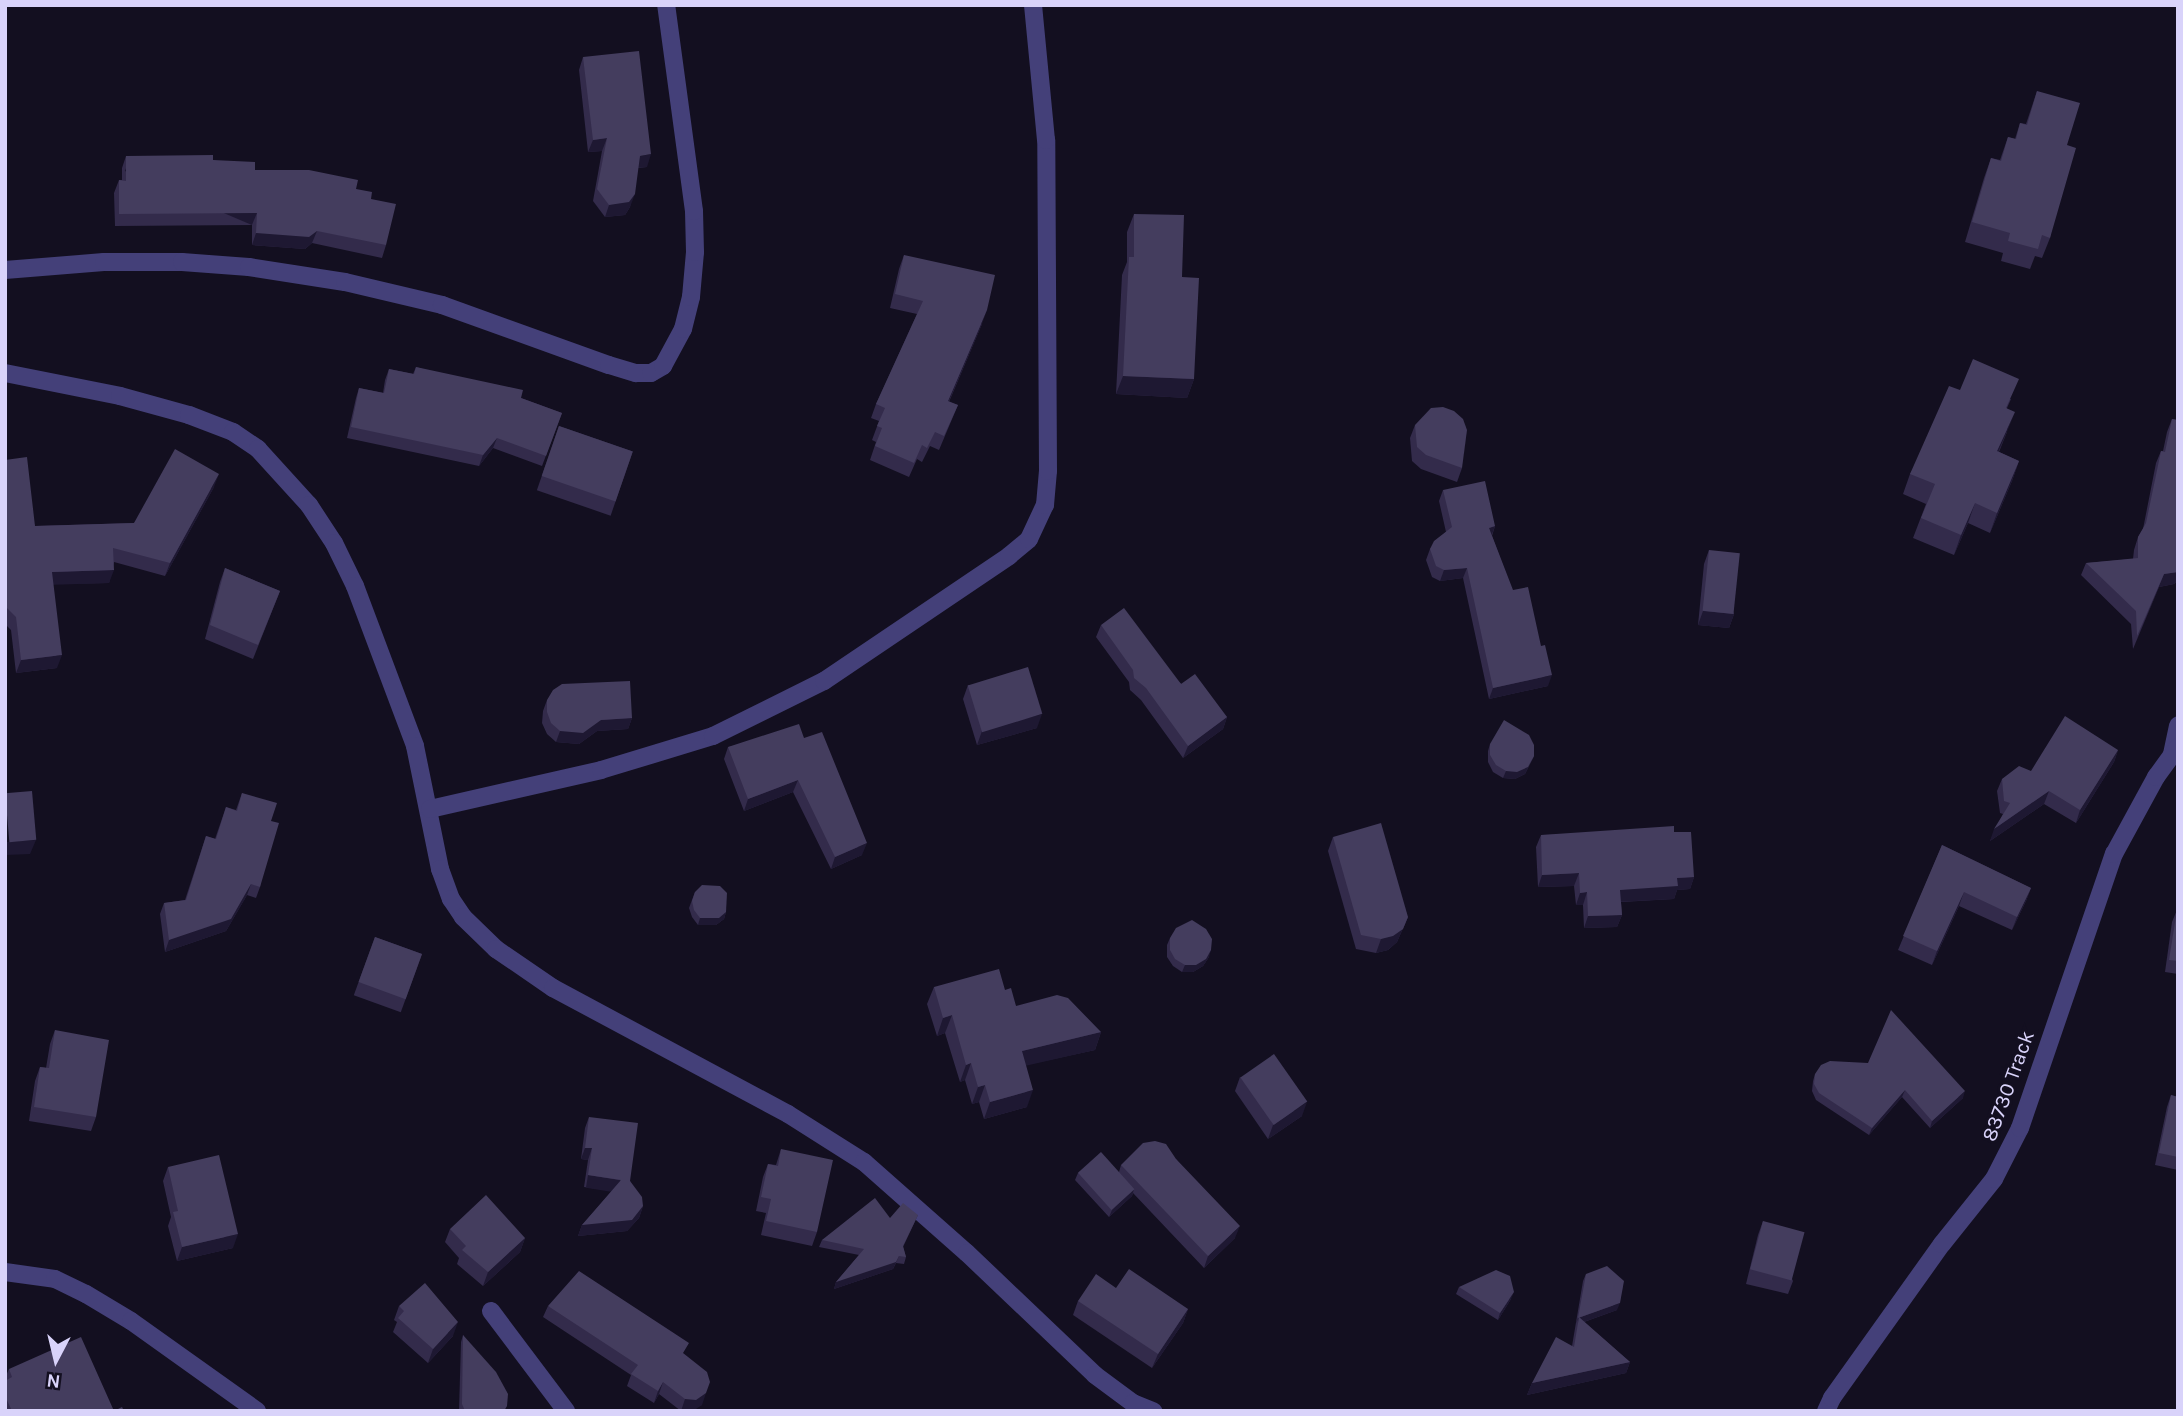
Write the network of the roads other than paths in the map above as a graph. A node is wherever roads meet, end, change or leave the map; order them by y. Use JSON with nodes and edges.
{"nodes":[{"id":1,"x":666,"y":5,"type":"edge"},
{"id":2,"x":1033,"y":5,"type":"edge"},
{"id":3,"x":5,"y":270,"type":"edge"},
{"id":4,"x":5,"y":373,"type":"edge"},
{"id":5,"x":2178,"y":726,"type":"edge"},
{"id":6,"x":2175,"y":751,"type":"edge"},
{"id":7,"x":430,"y":809,"type":"junction"},
{"id":8,"x":5,"y":1272,"type":"edge"},
{"id":9,"x":491,"y":1311,"type":"dead end"},
{"id":10,"x":257,"y":1411,"type":"edge"},
{"id":11,"x":566,"y":1411,"type":"edge"},
{"id":12,"x":1153,"y":1411,"type":"edge"},
{"id":13,"x":1826,"y":1411,"type":"edge"}],
"edges":[{"from":1,"to":3,"type":"street"},
{"from":2,"to":7,"type":"street"},
{"from":4,"to":7,"type":"street"},
{"from":5,"to":6,"type":"street"},
{"from":6,"to":13,"type":"street","name":"83730 Track"},
{"from":7,"to":12,"type":"street"},
{"from":8,"to":10,"type":"street"},
{"from":9,"to":11,"type":"street"}]}
